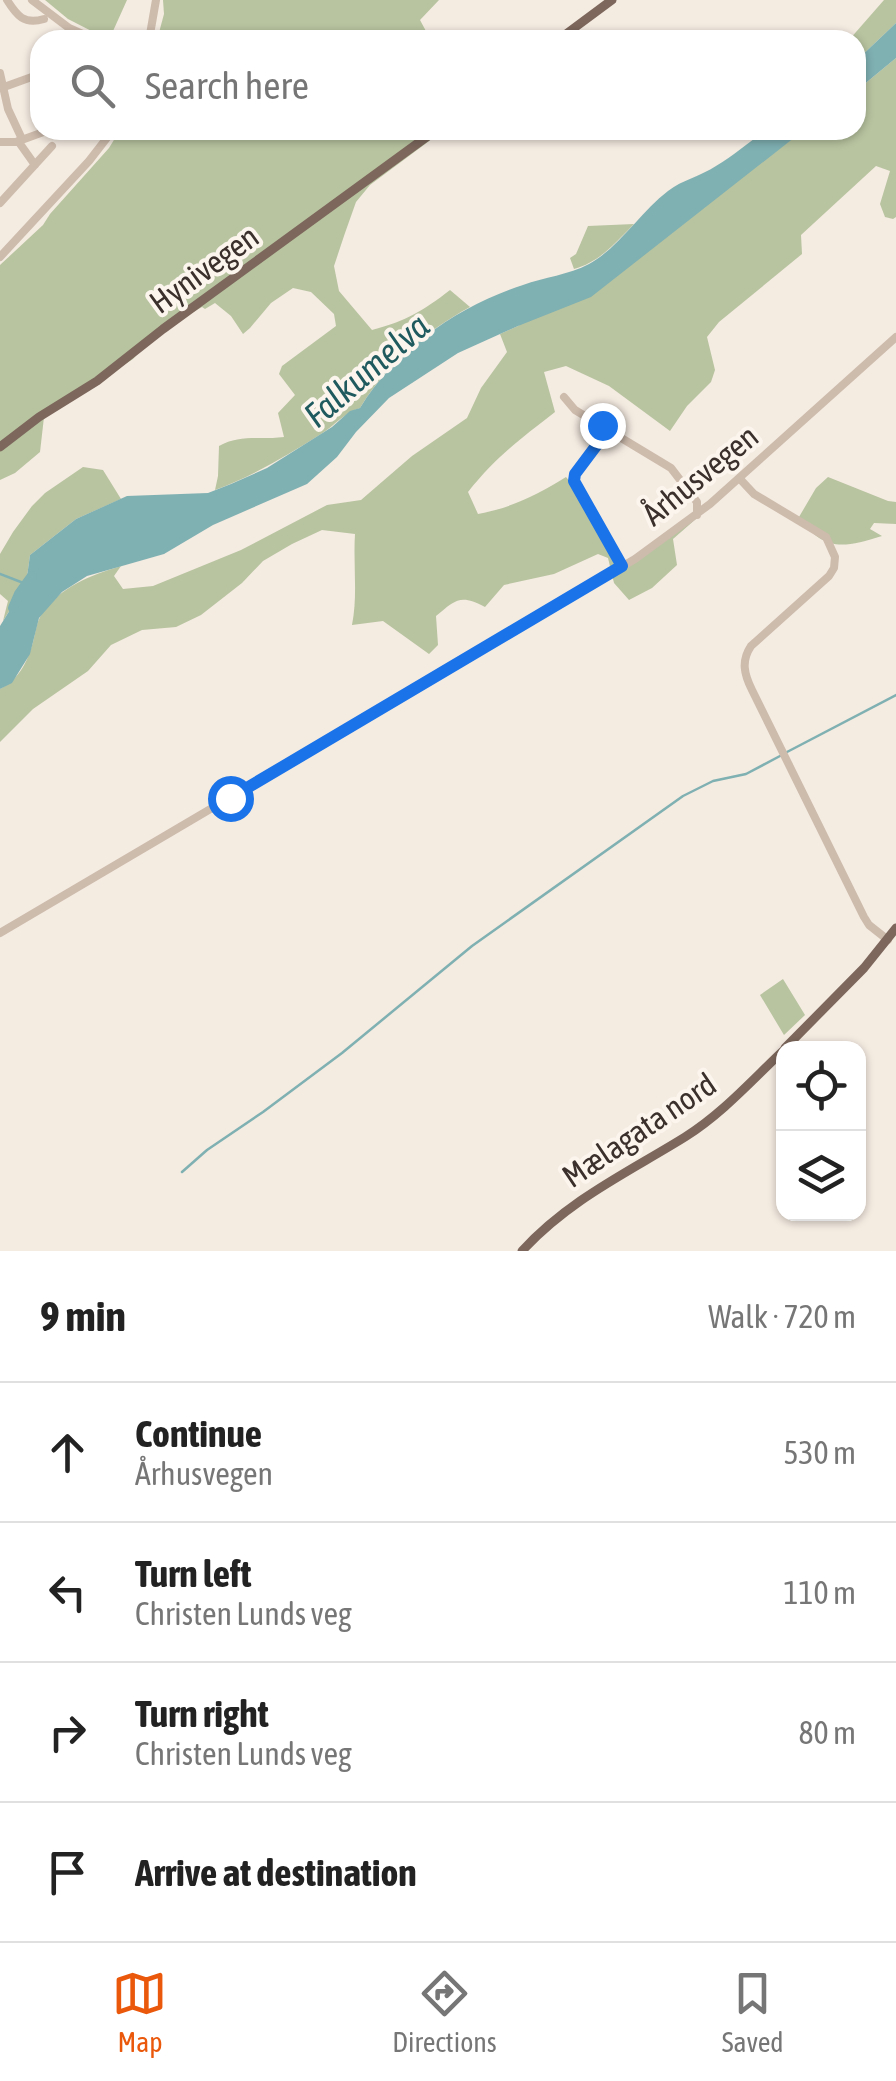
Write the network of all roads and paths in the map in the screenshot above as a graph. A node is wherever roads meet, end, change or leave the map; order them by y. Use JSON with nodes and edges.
{"nodes":[{"id":1,"x":6,"y":0,"type":"edge"},
{"id":2,"x":32,"y":0,"type":"edge"},
{"id":3,"x":156,"y":0,"type":"edge"},
{"id":4,"x":612,"y":0,"type":"edge"},
{"id":5,"x":44,"y":19,"type":"dead end"},
{"id":6,"x":74,"y":30,"type":"edge"},
{"id":7,"x":150,"y":30,"type":"edge"},
{"id":8,"x":572,"y":30,"type":"edge"},
{"id":9,"x":0,"y":73,"type":"edge"},
{"id":10,"x":30,"y":78,"type":"edge"},
{"id":11,"x":4,"y":88,"type":"junction"},
{"id":12,"x":30,"y":137,"type":"edge"},
{"id":13,"x":20,"y":140,"type":"junction"},
{"id":14,"x":105,"y":140,"type":"edge"},
{"id":15,"x":422,"y":140,"type":"edge"},
{"id":16,"x":0,"y":142,"type":"edge"},
{"id":17,"x":52,"y":146,"type":"dead end"},
{"id":18,"x":35,"y":166,"type":"junction"},
{"id":19,"x":0,"y":204,"type":"edge"},
{"id":20,"x":2,"y":252,"type":"edge"},
{"id":21,"x":896,"y":336,"type":"edge"},
{"id":22,"x":564,"y":397,"type":"dead end"},
{"id":23,"x":608,"y":430,"type":"junction"},
{"id":24,"x":0,"y":447,"type":"edge"},
{"id":25,"x":740,"y":478,"type":"junction"},
{"id":26,"x":697,"y":502,"type":"junction"},
{"id":27,"x":710,"y":504,"type":"junction"},
{"id":28,"x":697,"y":514,"type":"junction"},
{"id":29,"x":622,"y":566,"type":"junction"},
{"id":30,"x":896,"y":929,"type":"edge"},
{"id":31,"x":0,"y":934,"type":"edge"},
{"id":32,"x":888,"y":940,"type":"junction"},
{"id":33,"x":792,"y":1041,"type":"edge"},
{"id":34,"x":776,"y":1057,"type":"edge"},
{"id":35,"x":522,"y":1251,"type":"edge"}],
"edges":[{"from":1,"to":5,"type":"street"},
{"from":2,"to":6,"type":"street"},
{"from":3,"to":7,"type":"street"},
{"from":4,"to":8,"type":"main road"},
{"from":9,"to":11,"type":"street"},
{"from":10,"to":11,"type":"street"},
{"from":11,"to":13,"type":"street"},
{"from":12,"to":13,"type":"street"},
{"from":13,"to":16,"type":"street"},
{"from":13,"to":18,"type":"street"},
{"from":14,"to":20,"type":"street"},
{"from":15,"to":24,"type":"main road","name":"Hynivegen"},
{"from":17,"to":18,"type":"street"},
{"from":18,"to":19,"type":"street"},
{"from":21,"to":25,"type":"street","name":"Århusvegen"},
{"from":22,"to":23,"type":"street"},
{"from":23,"to":26,"type":"street"},
{"from":23,"to":29,"type":"street"},
{"from":25,"to":27,"type":"street","name":"Århusvegen"},
{"from":25,"to":32,"type":"street"},
{"from":26,"to":27,"type":"street"},
{"from":26,"to":28,"type":"street"},
{"from":27,"to":28,"type":"street","name":"Århusvegen"},
{"from":28,"to":29,"type":"street","name":"Århusvegen"},
{"from":29,"to":31,"type":"street","name":"Århusvegen"},
{"from":30,"to":32,"type":"main road","name":"Mælagata nord"},
{"from":32,"to":33,"type":"main road","name":"Mælagata nord"},
{"from":34,"to":35,"type":"main road","name":"Mælagata nord"}]}
